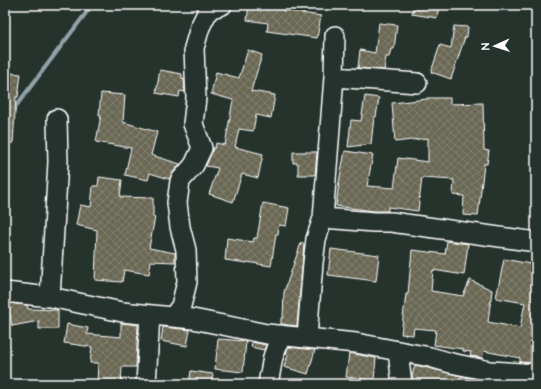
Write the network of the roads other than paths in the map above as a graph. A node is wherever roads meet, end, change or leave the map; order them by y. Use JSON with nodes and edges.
{"nodes":[{"id":1,"x":222,"y":5,"type":"edge"},
{"id":2,"x":335,"y":36,"type":"dead end"},
{"id":3,"x":334,"y":77,"type":"junction"},
{"id":4,"x":417,"y":83,"type":"dead end"},
{"id":5,"x":57,"y":119,"type":"dead end"},
{"id":6,"x":323,"y":218,"type":"junction"},
{"id":7,"x":536,"y":242,"type":"edge"},
{"id":8,"x":5,"y":292,"type":"edge"},
{"id":9,"x":50,"y":297,"type":"junction"},
{"id":10,"x":150,"y":315,"type":"junction"},
{"id":11,"x":173,"y":317,"type":"junction"},
{"id":12,"x":281,"y":335,"type":"junction"},
{"id":13,"x":307,"y":337,"type":"junction"},
{"id":14,"x":398,"y":352,"type":"junction"},
{"id":15,"x":536,"y":374,"type":"edge"},
{"id":16,"x":146,"y":384,"type":"edge"},
{"id":17,"x":268,"y":384,"type":"edge"},
{"id":18,"x":402,"y":384,"type":"edge"}],
"edges":[{"from":1,"to":11,"type":"street"},
{"from":2,"to":3,"type":"street"},
{"from":3,"to":4,"type":"street"},
{"from":3,"to":6,"type":"street"},
{"from":5,"to":9,"type":"street"},
{"from":6,"to":7,"type":"street"},
{"from":6,"to":13,"type":"street"},
{"from":8,"to":9,"type":"street"},
{"from":9,"to":10,"type":"street"},
{"from":10,"to":11,"type":"street"},
{"from":10,"to":16,"type":"street"},
{"from":11,"to":12,"type":"street"},
{"from":12,"to":13,"type":"street"},
{"from":12,"to":17,"type":"street"},
{"from":13,"to":14,"type":"street"},
{"from":14,"to":15,"type":"street"},
{"from":14,"to":18,"type":"street"}]}
